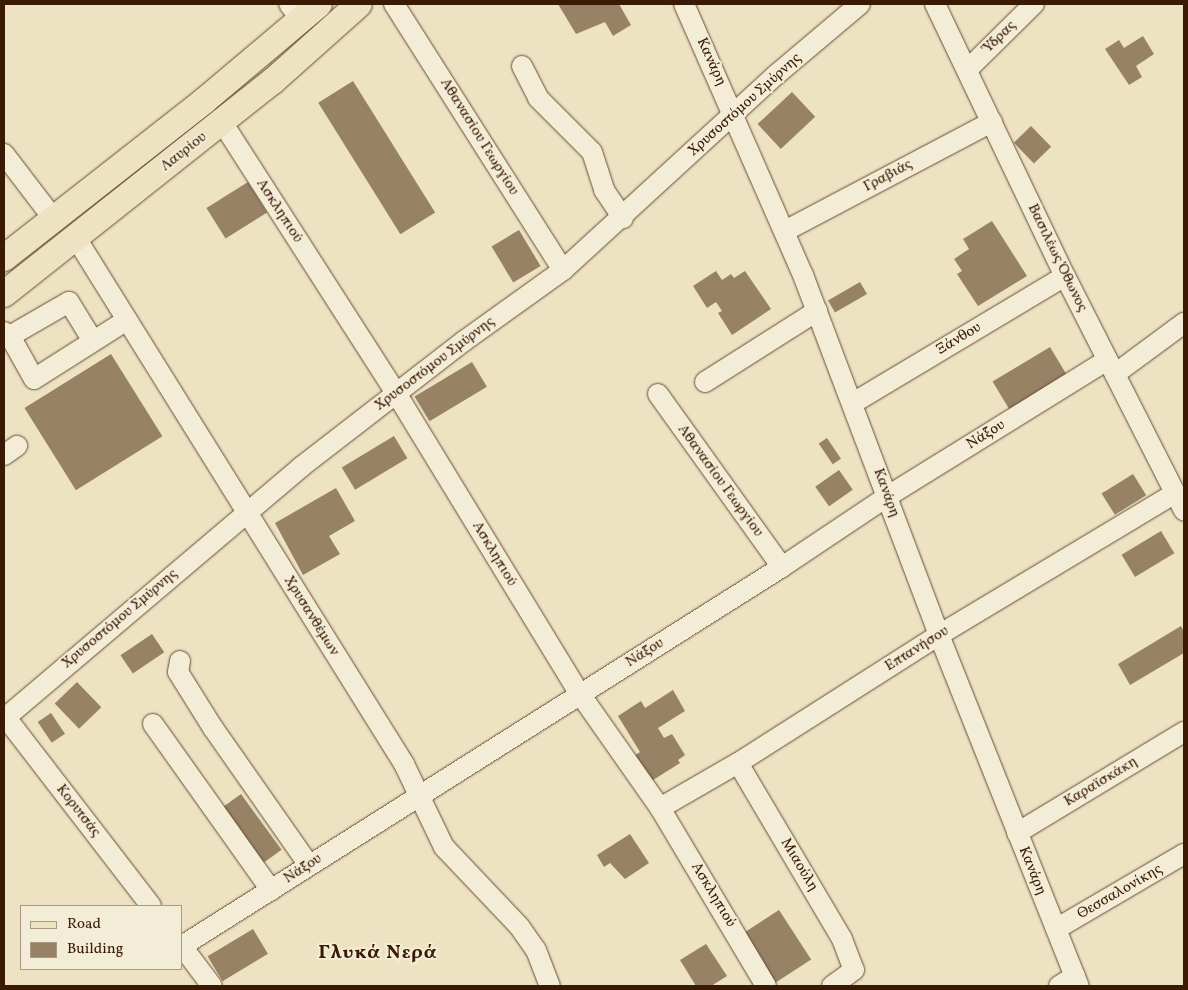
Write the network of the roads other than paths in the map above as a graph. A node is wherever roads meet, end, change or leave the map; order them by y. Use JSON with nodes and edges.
{"nodes":[{"id":1,"x":359,"y":4,"type":"edge"},
{"id":2,"x":394,"y":4,"type":"edge"},
{"id":3,"x":684,"y":4,"type":"edge"},
{"id":4,"x":860,"y":4,"type":"edge"},
{"id":5,"x":935,"y":4,"type":"edge"},
{"id":6,"x":1034,"y":4,"type":"edge"},
{"id":7,"x":303,"y":9,"type":"edge"},
{"id":8,"x":522,"y":66,"type":"dead end"},
{"id":9,"x":966,"y":70,"type":"junction"},
{"id":10,"x":734,"y":112,"type":"junction"},
{"id":11,"x":222,"y":122,"type":"junction"},
{"id":12,"x":992,"y":122,"type":"junction"},
{"id":13,"x":4,"y":154,"type":"edge"},
{"id":14,"x":53,"y":218,"type":"junction"},
{"id":15,"x":623,"y":218,"type":"junction"},
{"id":16,"x":785,"y":230,"type":"junction"},
{"id":17,"x":76,"y":238,"type":"junction"},
{"id":18,"x":4,"y":258,"type":"edge"},
{"id":19,"x":563,"y":270,"type":"junction"},
{"id":20,"x":1065,"y":276,"type":"junction"},
{"id":21,"x":4,"y":294,"type":"edge"},
{"id":22,"x":817,"y":311,"type":"junction"},
{"id":23,"x":127,"y":320,"type":"junction"},
{"id":24,"x":1184,"y":323,"type":"edge"},
{"id":25,"x":7,"y":334,"type":"edge"},
{"id":26,"x":93,"y":342,"type":"junction"},
{"id":27,"x":1111,"y":367,"type":"junction"},
{"id":28,"x":705,"y":382,"type":"dead end"},
{"id":29,"x":396,"y":393,"type":"junction"},
{"id":30,"x":658,"y":394,"type":"dead end"},
{"id":31,"x":853,"y":403,"type":"junction"},
{"id":32,"x":1175,"y":492,"type":"junction"},
{"id":33,"x":888,"y":496,"type":"junction"},
{"id":34,"x":247,"y":511,"type":"junction"},
{"id":35,"x":1184,"y":511,"type":"edge"},
{"id":36,"x":782,"y":567,"type":"junction"},
{"id":37,"x":939,"y":635,"type":"junction"},
{"id":38,"x":180,"y":661,"type":"dead end"},
{"id":39,"x":580,"y":694,"type":"junction"},
{"id":40,"x":4,"y":717,"type":"edge"},
{"id":41,"x":153,"y":724,"type":"dead end"},
{"id":42,"x":1184,"y":732,"type":"edge"},
{"id":43,"x":738,"y":763,"type":"junction"},
{"id":44,"x":419,"y":796,"type":"junction"},
{"id":45,"x":660,"y":808,"type":"junction"},
{"id":46,"x":1017,"y":833,"type":"junction"},
{"id":47,"x":1184,"y":854,"type":"edge"},
{"id":48,"x":309,"y":865,"type":"junction"},
{"id":49,"x":271,"y":890,"type":"junction"},
{"id":50,"x":151,"y":905,"type":"edge"},
{"id":51,"x":1056,"y":929,"type":"junction"},
{"id":52,"x":182,"y":945,"type":"edge"},
{"id":53,"x":1071,"y":983,"type":"edge"},
{"id":54,"x":212,"y":986,"type":"edge"},
{"id":55,"x":550,"y":986,"type":"edge"},
{"id":56,"x":766,"y":986,"type":"edge"},
{"id":57,"x":832,"y":986,"type":"edge"}],
"edges":[{"from":1,"to":11,"type":"main road","name":"Λαυρίου"},
{"from":2,"to":19,"type":"street","name":"Αθανασίου Γεωργίου"},
{"from":3,"to":10,"type":"street","name":"Κανάρη"},
{"from":4,"to":10,"type":"street","name":"Χρυσοστόμου Σμύρνης"},
{"from":5,"to":9,"type":"street","name":"Βασιλέως Όθωνος"},
{"from":6,"to":9,"type":"street","name":"Ύδρας"},
{"from":7,"to":14,"type":"main road","name":"Λαυρίου"},
{"from":8,"to":15,"type":"street"},
{"from":9,"to":12,"type":"street","name":"Βασιλέως Όθωνος"},
{"from":10,"to":15,"type":"street","name":"Χρυσοστόμου Σμύρνης"},
{"from":10,"to":16,"type":"street","name":"Κανάρη"},
{"from":11,"to":17,"type":"main road","name":"Λαυρίου"},
{"from":11,"to":29,"type":"street","name":"Ασκληπιού"},
{"from":12,"to":16,"type":"street","name":"Γραβιάς"},
{"from":12,"to":20,"type":"street","name":"Βασιλέως Όθωνος"},
{"from":13,"to":14,"type":"street"},
{"from":14,"to":18,"type":"main road","name":"Λαυρίου"},
{"from":15,"to":19,"type":"street","name":"Χρυσοστόμου Σμύρνης"},
{"from":16,"to":22,"type":"street","name":"Κανάρη"},
{"from":17,"to":21,"type":"main road","name":"Λαυρίου"},
{"from":17,"to":23,"type":"street","name":"Χρυσανθέμων"},
{"from":19,"to":29,"type":"street","name":"Χρυσοστόμου Σμύρνης"},
{"from":20,"to":27,"type":"street","name":"Βασιλέως Όθωνος"},
{"from":20,"to":31,"type":"street","name":"Ξάνθου"},
{"from":22,"to":28,"type":"street"},
{"from":22,"to":31,"type":"street","name":"Κανάρη"},
{"from":23,"to":26,"type":"street"},
{"from":23,"to":34,"type":"street","name":"Χρυσανθέμων"},
{"from":24,"to":27,"type":"street","name":"Νάξου"},
{"from":25,"to":26,"type":"street"},
{"from":25,"to":26,"type":"street"},
{"from":27,"to":32,"type":"street","name":"Βασιλέως Όθωνος"},
{"from":27,"to":33,"type":"street","name":"Νάξου"},
{"from":29,"to":34,"type":"street","name":"Χρυσοστόμου Σμύρνης"},
{"from":29,"to":39,"type":"street","name":"Ασκληπιού"},
{"from":30,"to":36,"type":"street","name":"Αθανασίου Γεωργίου"},
{"from":31,"to":33,"type":"street","name":"Κανάρη"},
{"from":32,"to":35,"type":"street","name":"Βασιλέως Όθωνος"},
{"from":32,"to":37,"type":"street","name":"Επτανήσου"},
{"from":33,"to":36,"type":"street","name":"Νάξου"},
{"from":33,"to":37,"type":"street","name":"Κανάρη"},
{"from":34,"to":40,"type":"street","name":"Χρυσοστόμου Σμύρνης"},
{"from":34,"to":44,"type":"street","name":"Χρυσανθέμων"},
{"from":36,"to":39,"type":"street","name":"Νάξου"},
{"from":37,"to":43,"type":"street","name":"Επτανήσου"},
{"from":37,"to":46,"type":"street","name":"Κανάρη"},
{"from":38,"to":48,"type":"street"},
{"from":39,"to":44,"type":"street","name":"Νάξου"},
{"from":39,"to":45,"type":"street","name":"Ασκληπιού"},
{"from":40,"to":50,"type":"street","name":"Κορυτσάς"},
{"from":41,"to":49,"type":"street"},
{"from":42,"to":46,"type":"street","name":"Καραϊσκάκη"},
{"from":43,"to":45,"type":"street","name":"Επτανήσου"},
{"from":43,"to":57,"type":"street","name":"Μιαούλη"},
{"from":44,"to":48,"type":"street","name":"Νάξου"},
{"from":44,"to":55,"type":"street","name":"Χρυσανθέμων"},
{"from":45,"to":56,"type":"street","name":"Ασκληπιού"},
{"from":46,"to":51,"type":"street","name":"Κανάρη"},
{"from":47,"to":51,"type":"street","name":"Θεσσαλονίκης"},
{"from":48,"to":49,"type":"street","name":"Νάξου"},
{"from":49,"to":52,"type":"street","name":"Νάξου"},
{"from":51,"to":53,"type":"street","name":"Κανάρη"},
{"from":52,"to":54,"type":"street"}]}
